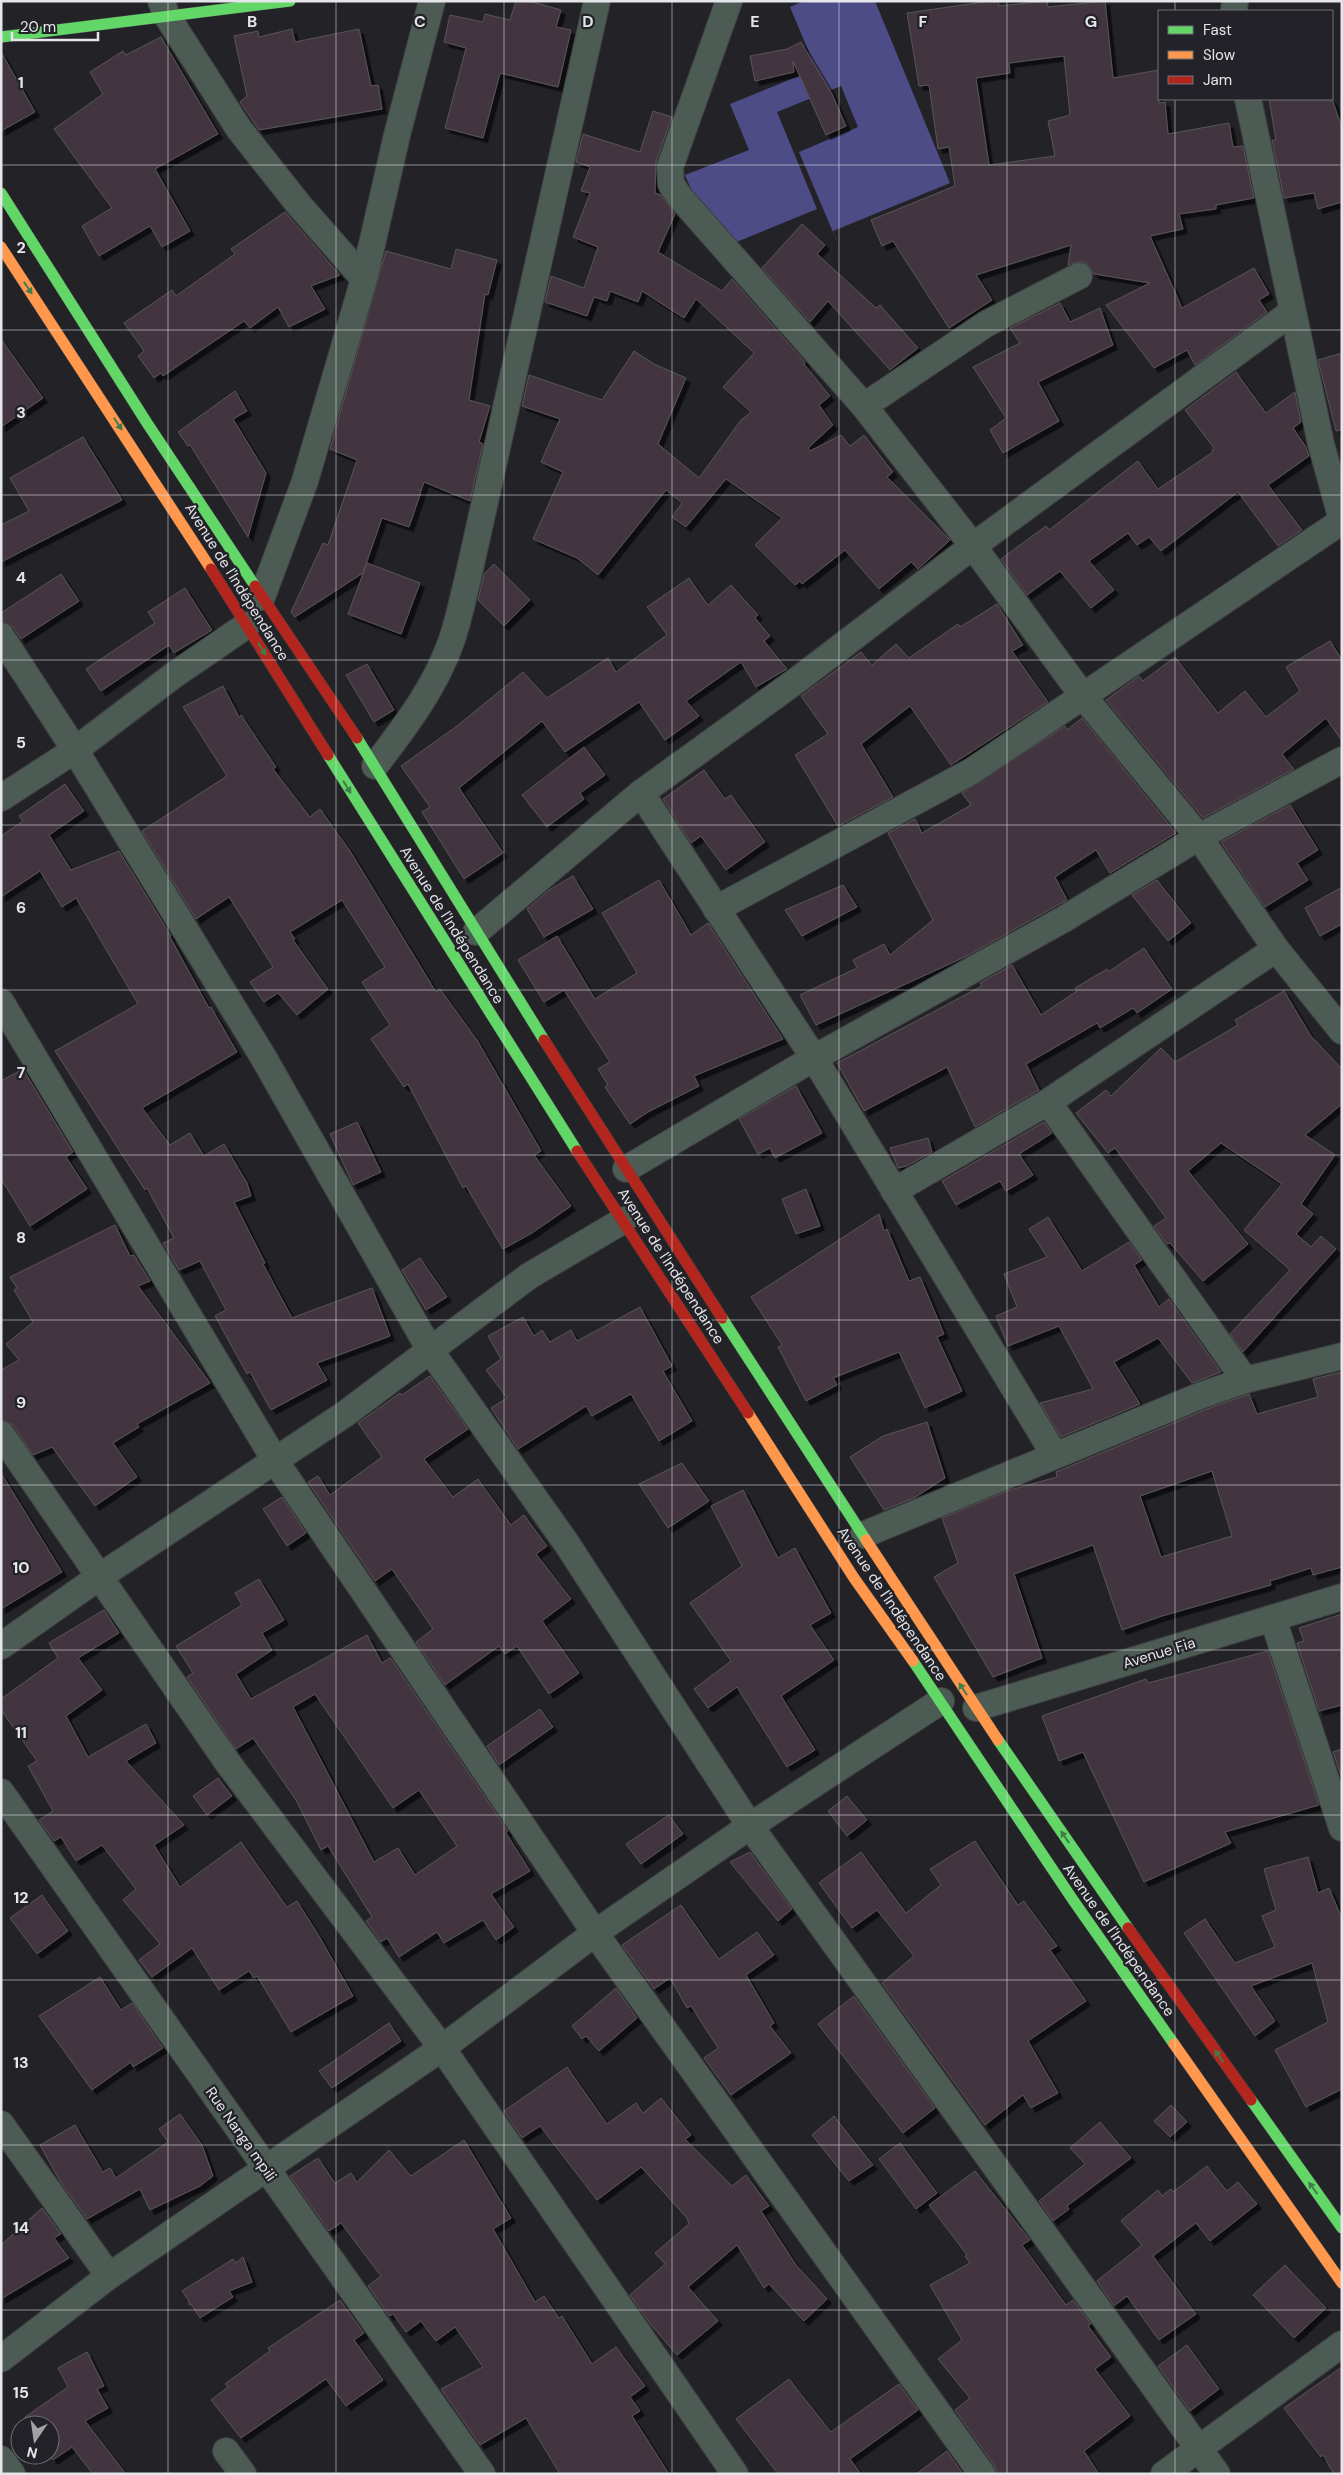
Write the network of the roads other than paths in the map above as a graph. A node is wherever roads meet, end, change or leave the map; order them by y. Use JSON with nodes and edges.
{"nodes":[{"id":1,"x":290,"y":1,"type":"edge"},
{"id":2,"x":432,"y":1,"type":"edge"},
{"id":3,"x":596,"y":1,"type":"edge"},
{"id":4,"x":729,"y":1,"type":"edge"},
{"id":5,"x":164,"y":9,"type":"edge"},
{"id":6,"x":1,"y":37,"type":"edge"},
{"id":7,"x":1248,"y":100,"type":"edge"},
{"id":8,"x":1,"y":193,"type":"edge"},
{"id":9,"x":1,"y":248,"type":"edge"},
{"id":10,"x":1079,"y":276,"type":"dead end"},
{"id":11,"x":364,"y":279,"type":"junction"},
{"id":12,"x":1292,"y":312,"type":"junction"},
{"id":13,"x":864,"y":406,"type":"junction"},
{"id":14,"x":1342,"y":521,"type":"edge"},
{"id":15,"x":973,"y":546,"type":"junction"},
{"id":16,"x":262,"y":598,"type":"junction"},
{"id":17,"x":247,"y":625,"type":"junction"},
{"id":18,"x":1,"y":636,"type":"edge"},
{"id":19,"x":1083,"y":696,"type":"junction"},
{"id":20,"x":75,"y":750,"type":"junction"},
{"id":21,"x":1342,"y":760,"type":"edge"},
{"id":22,"x":375,"y":766,"type":"junction"},
{"id":23,"x":641,"y":793,"type":"junction"},
{"id":24,"x":1,"y":798,"type":"edge"},
{"id":25,"x":1199,"y":837,"type":"junction"},
{"id":26,"x":716,"y":909,"type":"junction"},
{"id":27,"x":476,"y":932,"type":"junction"},
{"id":28,"x":1276,"y":949,"type":"junction"},
{"id":29,"x":1,"y":1002,"type":"edge"},
{"id":30,"x":1342,"y":1031,"type":"edge"},
{"id":31,"x":814,"y":1058,"type":"junction"},
{"id":32,"x":1048,"y":1102,"type":"junction"},
{"id":33,"x":626,"y":1169,"type":"junction"},
{"id":34,"x":894,"y":1191,"type":"junction"},
{"id":35,"x":624,"y":1220,"type":"junction"},
{"id":36,"x":430,"y":1350,"type":"junction"},
{"id":37,"x":1342,"y":1356,"type":"edge"},
{"id":38,"x":1245,"y":1380,"type":"junction"},
{"id":39,"x":1,"y":1434,"type":"edge"},
{"id":40,"x":1054,"y":1454,"type":"junction"},
{"id":41,"x":276,"y":1462,"type":"junction"},
{"id":42,"x":863,"y":1535,"type":"junction"},
{"id":43,"x":99,"y":1578,"type":"junction"},
{"id":44,"x":1342,"y":1597,"type":"edge"},
{"id":45,"x":1273,"y":1619,"type":"junction"},
{"id":46,"x":1,"y":1646,"type":"edge"},
{"id":47,"x":940,"y":1701,"type":"junction"},
{"id":48,"x":976,"y":1708,"type":"junction"},
{"id":49,"x":1,"y":1792,"type":"edge"},
{"id":50,"x":750,"y":1826,"type":"junction"},
{"id":51,"x":1342,"y":1828,"type":"edge"},
{"id":52,"x":595,"y":1933,"type":"junction"},
{"id":53,"x":442,"y":2048,"type":"junction"},
{"id":54,"x":1,"y":2124,"type":"edge"},
{"id":55,"x":266,"y":2170,"type":"junction"},
{"id":56,"x":1342,"y":2228,"type":"edge"},
{"id":57,"x":109,"y":2276,"type":"junction"},
{"id":58,"x":1342,"y":2283,"type":"edge"},
{"id":59,"x":1342,"y":2344,"type":"edge"},
{"id":60,"x":1,"y":2359,"type":"edge"},
{"id":61,"x":1200,"y":2449,"type":"junction"},
{"id":62,"x":226,"y":2451,"type":"dead end"},
{"id":63,"x":1,"y":2459,"type":"edge"},
{"id":64,"x":12,"y":2474,"type":"edge"},
{"id":65,"x":243,"y":2474,"type":"edge"},
{"id":66,"x":482,"y":2474,"type":"edge"},
{"id":67,"x":735,"y":2474,"type":"edge"},
{"id":68,"x":982,"y":2474,"type":"edge"},
{"id":69,"x":1164,"y":2474,"type":"edge"},
{"id":70,"x":1218,"y":2474,"type":"edge"}],
"edges":[{"from":1,"to":5,"type":"street"},
{"from":2,"to":11,"type":"street"},
{"from":3,"to":22,"type":"street"},
{"from":4,"to":13,"type":"street"},
{"from":5,"to":6,"type":"street"},
{"from":5,"to":11,"type":"street"},
{"from":7,"to":12,"type":"street"},
{"from":8,"to":16,"type":"street","name":"Avenue de l'Indépendance"},
{"from":9,"to":17,"type":"street","name":"Avenue de l'Indépendance","one_way":true},
{"from":10,"to":13,"type":"street"},
{"from":11,"to":16,"type":"street"},
{"from":12,"to":14,"type":"street"},
{"from":12,"to":15,"type":"street"},
{"from":13,"to":15,"type":"street"},
{"from":14,"to":19,"type":"street"},
{"from":15,"to":19,"type":"street"},
{"from":15,"to":23,"type":"street"},
{"from":16,"to":22,"type":"street","name":"Avenue de l'Indépendance"},
{"from":17,"to":20,"type":"street"},
{"from":17,"to":35,"type":"street","name":"Avenue de l'Indépendance","one_way":true},
{"from":18,"to":20,"type":"street"},
{"from":19,"to":25,"type":"street"},
{"from":19,"to":26,"type":"street"},
{"from":20,"to":24,"type":"street"},
{"from":20,"to":36,"type":"street"},
{"from":21,"to":25,"type":"street"},
{"from":22,"to":27,"type":"street","name":"Avenue de l'Indépendance"},
{"from":23,"to":26,"type":"street"},
{"from":23,"to":27,"type":"street"},
{"from":25,"to":28,"type":"street"},
{"from":25,"to":31,"type":"street"},
{"from":26,"to":31,"type":"street"},
{"from":27,"to":33,"type":"street","name":"Avenue de l'Indépendance"},
{"from":28,"to":30,"type":"street"},
{"from":28,"to":32,"type":"street"},
{"from":29,"to":41,"type":"street"},
{"from":31,"to":33,"type":"street"},
{"from":31,"to":34,"type":"street"},
{"from":32,"to":34,"type":"street"},
{"from":32,"to":38,"type":"street"},
{"from":33,"to":42,"type":"street","name":"Avenue de l'Indépendance"},
{"from":34,"to":40,"type":"street"},
{"from":35,"to":36,"type":"street"},
{"from":35,"to":47,"type":"street","name":"Avenue de l'Indépendance"},
{"from":36,"to":41,"type":"street"},
{"from":36,"to":50,"type":"street"},
{"from":37,"to":38,"type":"street"},
{"from":38,"to":40,"type":"street"},
{"from":39,"to":43,"type":"street"},
{"from":40,"to":42,"type":"street"},
{"from":41,"to":43,"type":"street"},
{"from":41,"to":52,"type":"street"},
{"from":48,"to":42,"type":"street","name":"Avenue de l'Indépendance","one_way":true},
{"from":43,"to":46,"type":"street"},
{"from":43,"to":53,"type":"street"},
{"from":44,"to":45,"type":"street","name":"Avenue Fia"},
{"from":45,"to":48,"type":"street","name":"Avenue Fia"},
{"from":45,"to":51,"type":"street"},
{"from":47,"to":50,"type":"street"},
{"from":47,"to":58,"type":"street","name":"Avenue de l'Indépendance"},
{"from":56,"to":48,"type":"street","name":"Avenue de l'Indépendance","one_way":true},
{"from":49,"to":55,"type":"street","name":"Rue Nanga mpili"},
{"from":50,"to":52,"type":"street"},
{"from":50,"to":61,"type":"street"},
{"from":52,"to":53,"type":"street"},
{"from":52,"to":68,"type":"street"},
{"from":53,"to":55,"type":"street"},
{"from":53,"to":67,"type":"street"},
{"from":54,"to":57,"type":"street"},
{"from":55,"to":57,"type":"street"},
{"from":55,"to":66,"type":"street","name":"Rue Nanga mpili"},
{"from":57,"to":60,"type":"street"},
{"from":59,"to":61,"type":"street"},
{"from":61,"to":69,"type":"street"},
{"from":61,"to":70,"type":"street"},
{"from":62,"to":65,"type":"street"},
{"from":63,"to":64,"type":"street"}]}
